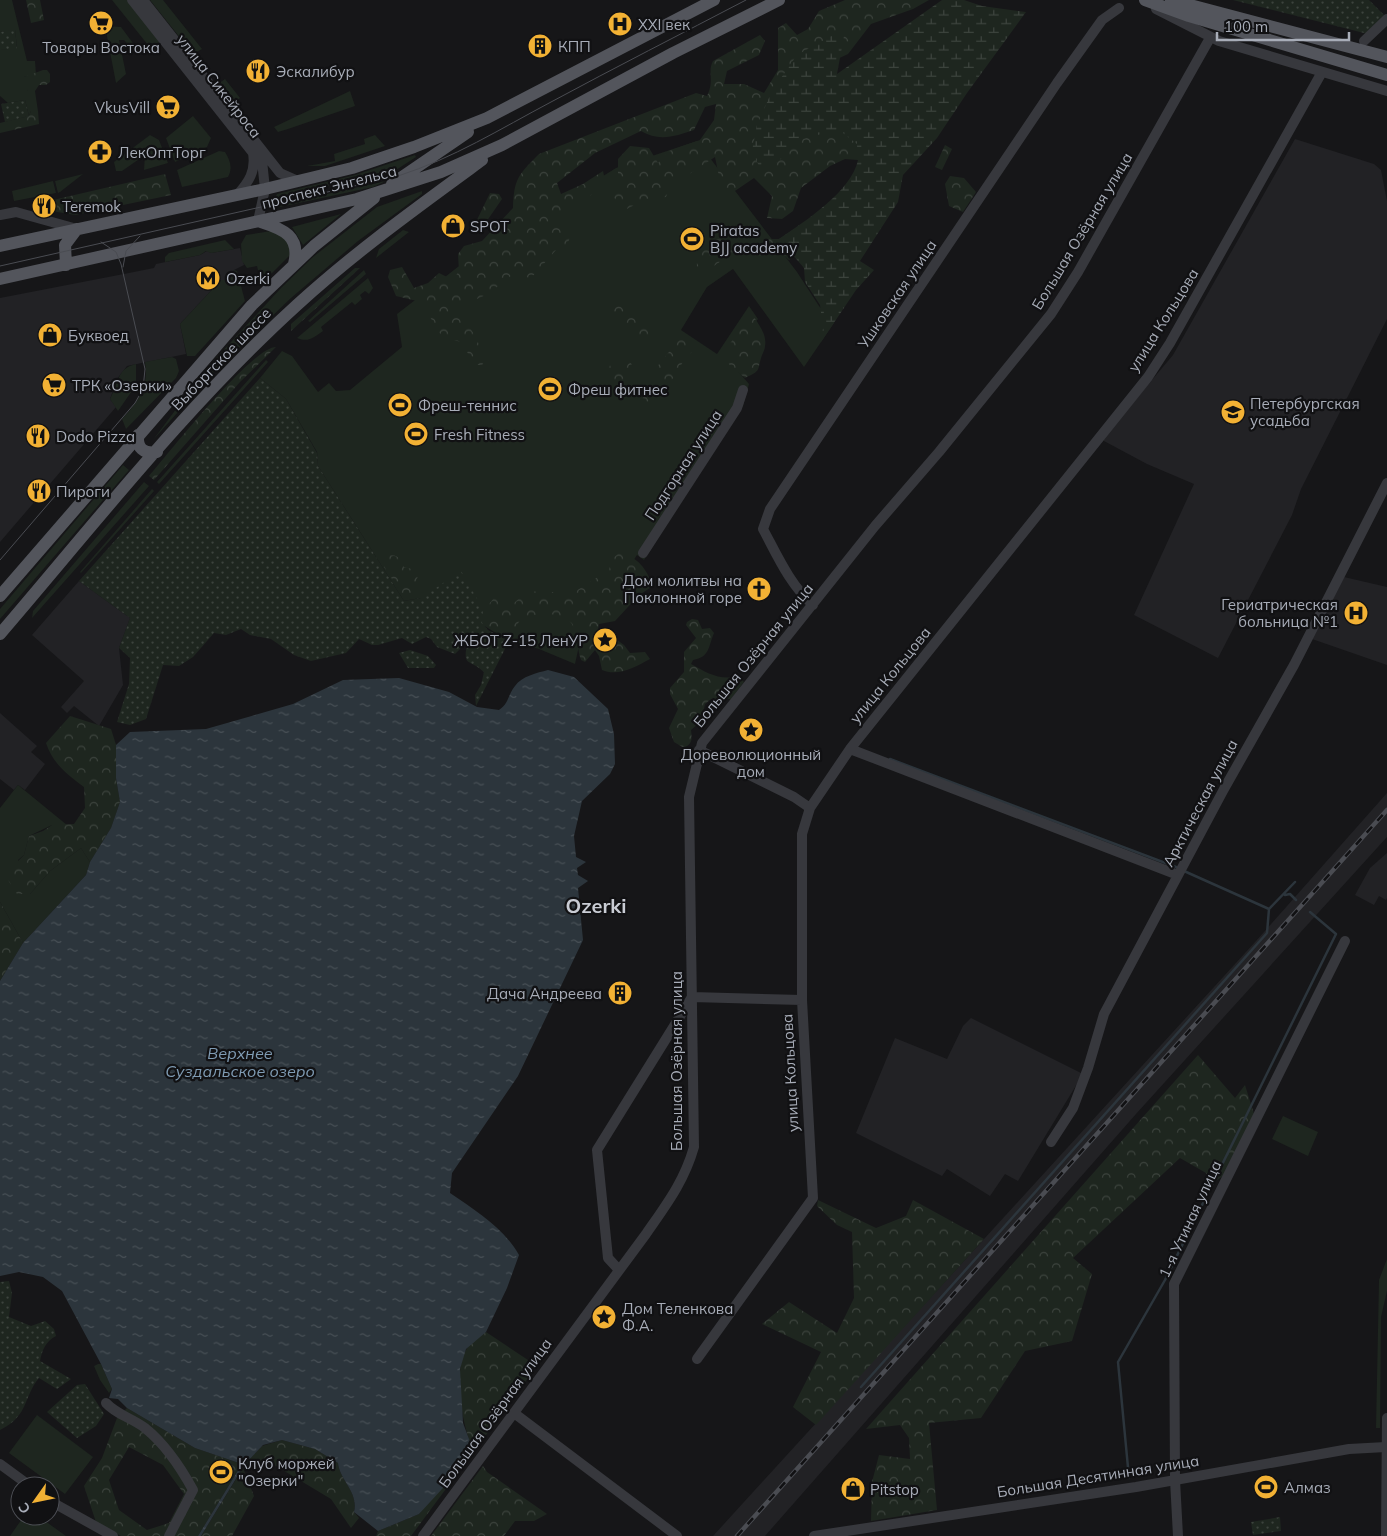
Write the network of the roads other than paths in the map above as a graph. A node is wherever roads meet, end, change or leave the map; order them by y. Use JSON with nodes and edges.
{"nodes":[{"id":1,"x":132,"y":0,"type":"edge"},
{"id":2,"x":143,"y":0,"type":"edge"},
{"id":3,"x":714,"y":0,"type":"edge"},
{"id":4,"x":779,"y":0,"type":"edge"},
{"id":5,"x":1140,"y":0,"type":"edge"},
{"id":6,"x":1145,"y":0,"type":"edge"},
{"id":7,"x":1171,"y":0,"type":"edge"},
{"id":8,"x":1119,"y":8,"type":"dead end"},
{"id":9,"x":1387,"y":19,"type":"edge"},
{"id":10,"x":1210,"y":38,"type":"junction"},
{"id":11,"x":1361,"y":45,"type":"junction"},
{"id":12,"x":1387,"y":51,"type":"edge"},
{"id":13,"x":1387,"y":57,"type":"edge"},
{"id":14,"x":1322,"y":72,"type":"junction"},
{"id":15,"x":1387,"y":75,"type":"edge"},
{"id":16,"x":1387,"y":91,"type":"edge"},
{"id":17,"x":487,"y":118,"type":"junction"},
{"id":18,"x":502,"y":145,"type":"junction"},
{"id":19,"x":261,"y":149,"type":"junction"},
{"id":20,"x":298,"y":181,"type":"junction"},
{"id":21,"x":265,"y":189,"type":"junction"},
{"id":22,"x":382,"y":192,"type":"junction"},
{"id":23,"x":237,"y":195,"type":"junction"},
{"id":24,"x":0,"y":215,"type":"edge"},
{"id":25,"x":258,"y":221,"type":"junction"},
{"id":26,"x":78,"y":229,"type":"junction"},
{"id":27,"x":0,"y":246,"type":"edge"},
{"id":28,"x":66,"y":264,"type":"junction"},
{"id":29,"x":294,"y":264,"type":"junction"},
{"id":30,"x":0,"y":279,"type":"edge"},
{"id":31,"x":743,"y":390,"type":"dead end"},
{"id":32,"x":138,"y":435,"type":"junction"},
{"id":33,"x":157,"y":452,"type":"junction"},
{"id":34,"x":1387,"y":483,"type":"edge"},
{"id":35,"x":643,"y":553,"type":"dead end"},
{"id":36,"x":0,"y":596,"type":"edge"},
{"id":37,"x":813,"y":605,"type":"junction"},
{"id":38,"x":0,"y":634,"type":"edge"},
{"id":39,"x":850,"y":749,"type":"junction"},
{"id":40,"x":699,"y":750,"type":"junction"},
{"id":41,"x":810,"y":808,"type":"junction"},
{"id":42,"x":1178,"y":876,"type":"junction"},
{"id":43,"x":1345,"y":941,"type":"dead end"},
{"id":44,"x":692,"y":997,"type":"junction"},
{"id":45,"x":802,"y":1000,"type":"junction"},
{"id":46,"x":1051,"y":1142,"type":"dead end"},
{"id":47,"x":619,"y":1270,"type":"junction"},
{"id":48,"x":697,"y":1360,"type":"dead end"},
{"id":49,"x":106,"y":1403,"type":"dead end"},
{"id":50,"x":514,"y":1413,"type":"junction"},
{"id":51,"x":1387,"y":1418,"type":"edge"},
{"id":52,"x":1386,"y":1447,"type":"edge"},
{"id":53,"x":0,"y":1464,"type":"edge"},
{"id":54,"x":16,"y":1476,"type":"edge"},
{"id":55,"x":1175,"y":1480,"type":"junction"},
{"id":56,"x":60,"y":1507,"type":"edge"},
{"id":57,"x":113,"y":1536,"type":"edge"},
{"id":58,"x":170,"y":1536,"type":"edge"},
{"id":59,"x":423,"y":1536,"type":"edge"},
{"id":60,"x":676,"y":1536,"type":"edge"},
{"id":61,"x":814,"y":1536,"type":"edge"},
{"id":62,"x":1178,"y":1536,"type":"edge"},
{"id":63,"x":1386,"y":1536,"type":"edge"}],
"edges":[{"from":1,"to":23,"type":"street","name":"улица Сикейроса"},
{"from":2,"to":19,"type":"street","name":"улица Сикейроса"},
{"from":3,"to":17,"type":"main road","name":"проспект Энгельса"},
{"from":4,"to":18,"type":"main road","name":"проспект Энгельса"},
{"from":5,"to":10,"type":"street"},
{"from":6,"to":15,"type":"main road"},
{"from":7,"to":11,"type":"main road"},
{"from":8,"to":37,"type":"street","name":"Ушковская улица"},
{"from":9,"to":11,"type":"street"},
{"from":10,"to":14,"type":"street"},
{"from":10,"to":37,"type":"street","name":"Большая Озёрная улица"},
{"from":11,"to":12,"type":"street"},
{"from":11,"to":13,"type":"main road"},
{"from":14,"to":16,"type":"street"},
{"from":14,"to":39,"type":"street","name":"улица Кольцова"},
{"from":17,"to":20,"type":"main road","name":"проспект Энгельса"},
{"from":17,"to":22,"type":"main road","name":"Выборгское шоссе"},
{"from":18,"to":22,"type":"main road","name":"проспект Энгельса"},
{"from":18,"to":33,"type":"main road","name":"Выборгское шоссе"},
{"from":19,"to":20,"type":"street","name":"улица Сикейроса"},
{"from":19,"to":21,"type":"street","name":"улица Сикейроса"},
{"from":20,"to":21,"type":"main road","name":"проспект Энгельса"},
{"from":21,"to":23,"type":"main road","name":"проспект Энгельса"},
{"from":21,"to":25,"type":"street","name":"улица Сикейроса"},
{"from":22,"to":25,"type":"main road","name":"проспект Энгельса"},
{"from":22,"to":29,"type":"main road","name":"Выборгское шоссе"},
{"from":23,"to":26,"type":"main road","name":"проспект Энгельса"},
{"from":24,"to":26,"type":"street"},
{"from":25,"to":28,"type":"main road","name":"проспект Энгельса"},
{"from":25,"to":29,"type":"main road"},
{"from":26,"to":27,"type":"main road","name":"проспект Энгельса"},
{"from":26,"to":28,"type":"main road"},
{"from":28,"to":30,"type":"main road","name":"проспект Энгельса"},
{"from":29,"to":32,"type":"main road","name":"Выборгское шоссе"},
{"from":31,"to":35,"type":"street","name":"Подгорная улица"},
{"from":32,"to":33,"type":"main road"},
{"from":32,"to":36,"type":"main road","name":"Выборгское шоссе"},
{"from":33,"to":38,"type":"main road","name":"Выборгское шоссе"},
{"from":34,"to":42,"type":"street","name":"Арктическая улица"},
{"from":37,"to":40,"type":"street","name":"Большая Озёрная улица"},
{"from":39,"to":41,"type":"street","name":"улица Кольцова"},
{"from":39,"to":42,"type":"street"},
{"from":40,"to":41,"type":"street"},
{"from":40,"to":44,"type":"street","name":"Большая Озёрная улица"},
{"from":41,"to":45,"type":"street","name":"улица Кольцова"},
{"from":42,"to":46,"type":"street","name":"Арктическая улица"},
{"from":43,"to":55,"type":"street","name":"1-я Утиная улица"},
{"from":44,"to":45,"type":"street"},
{"from":44,"to":47,"type":"street","name":"Большая Озёрная улица"},
{"from":44,"to":47,"type":"street"},
{"from":45,"to":48,"type":"street","name":"улица Кольцова"},
{"from":47,"to":50,"type":"street","name":"Большая Озёрная улица"},
{"from":49,"to":58,"type":"street"},
{"from":50,"to":59,"type":"street","name":"Большая Озёрная улица"},
{"from":50,"to":60,"type":"street"},
{"from":51,"to":52,"type":"street"},
{"from":52,"to":55,"type":"street","name":"Большая Десятинная улица"},
{"from":52,"to":63,"type":"street"},
{"from":53,"to":54,"type":"street"},
{"from":55,"to":61,"type":"street","name":"Большая Десятинная улица"},
{"from":55,"to":62,"type":"street","name":"1-я Утиная улица"},
{"from":56,"to":57,"type":"street"}]}
